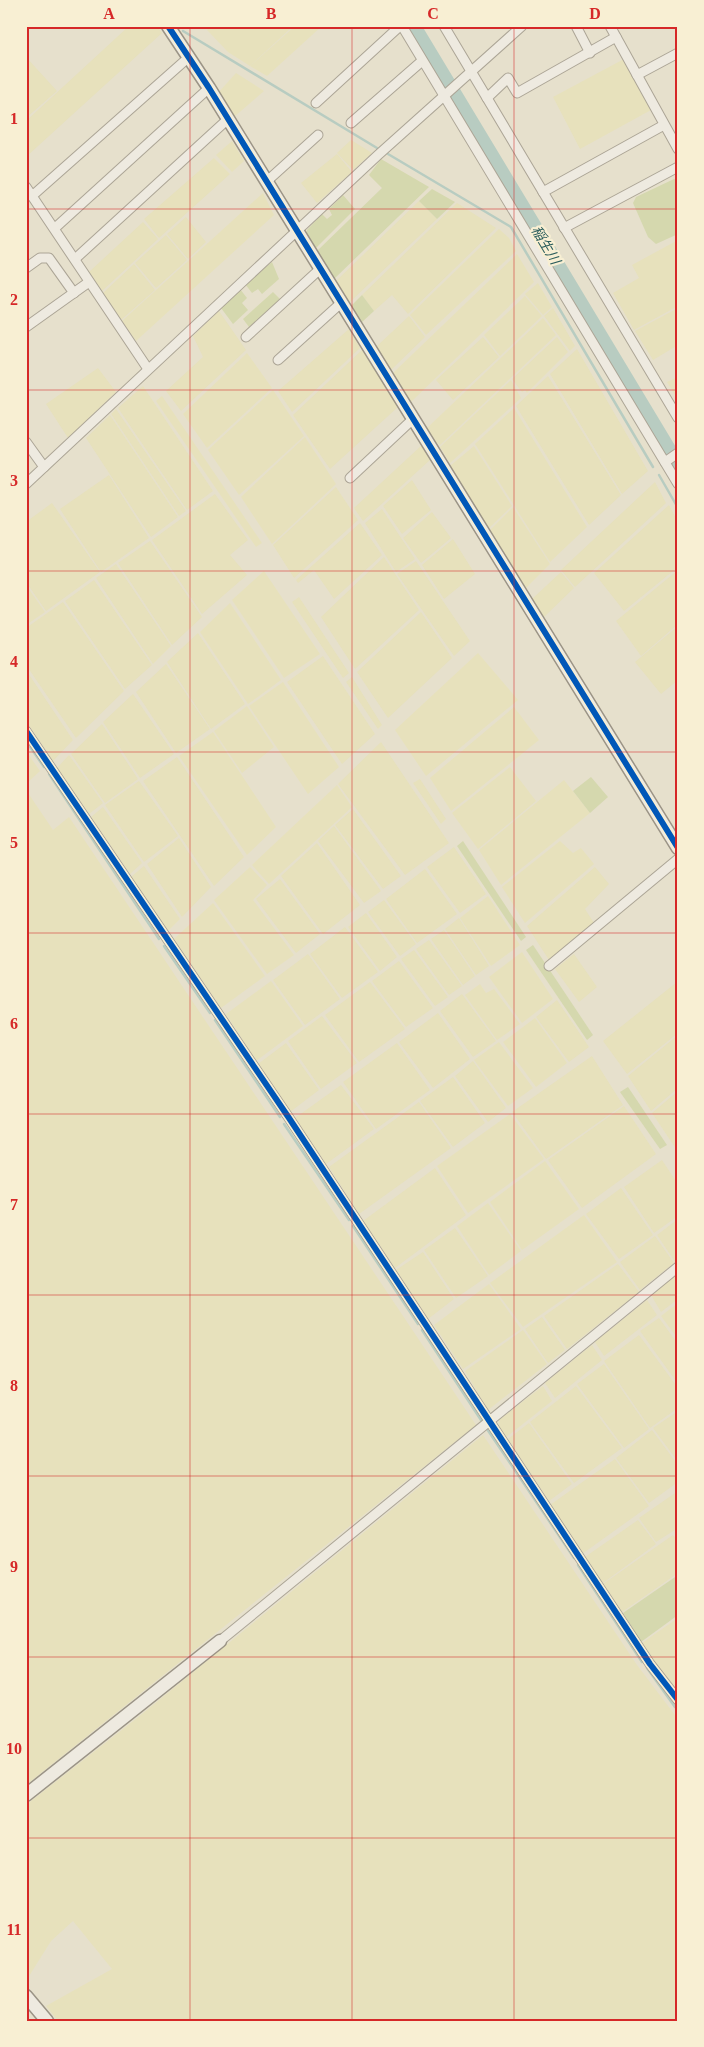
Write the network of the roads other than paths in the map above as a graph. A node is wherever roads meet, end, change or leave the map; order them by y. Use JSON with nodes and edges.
{"nodes":[{"id":1,"x":168,"y":26,"type":"edge"},
{"id":2,"x":401,"y":26,"type":"edge"},
{"id":3,"x":444,"y":26,"type":"edge"},
{"id":4,"x":522,"y":26,"type":"edge"},
{"id":5,"x":576,"y":26,"type":"edge"},
{"id":6,"x":610,"y":26,"type":"edge"},
{"id":7,"x":616,"y":38,"type":"junction"},
{"id":8,"x":590,"y":53,"type":"junction"},
{"id":9,"x":678,"y":53,"type":"edge"},
{"id":10,"x":189,"y":57,"type":"junction"},
{"id":11,"x":422,"y":61,"type":"junction"},
{"id":12,"x":471,"y":72,"type":"junction"},
{"id":13,"x":637,"y":75,"type":"junction"},
{"id":14,"x":209,"y":88,"type":"junction"},
{"id":15,"x":445,"y":94,"type":"junction"},
{"id":16,"x":487,"y":98,"type":"junction"},
{"id":17,"x":316,"y":103,"type":"dead end"},
{"id":18,"x":228,"y":119,"type":"junction"},
{"id":19,"x":351,"y":123,"type":"dead end"},
{"id":20,"x":664,"y":125,"type":"junction"},
{"id":21,"x":318,"y":135,"type":"dead end"},
{"id":22,"x":678,"y":150,"type":"edge"},
{"id":23,"x":678,"y":167,"type":"edge"},
{"id":24,"x":266,"y":182,"type":"junction"},
{"id":25,"x":26,"y":187,"type":"edge"},
{"id":26,"x":544,"y":192,"type":"junction"},
{"id":27,"x":32,"y":196,"type":"junction"},
{"id":28,"x":54,"y":228,"type":"junction"},
{"id":29,"x":564,"y":228,"type":"junction"},
{"id":30,"x":297,"y":232,"type":"junction"},
{"id":31,"x":75,"y":259,"type":"junction"},
{"id":32,"x":26,"y":268,"type":"edge"},
{"id":33,"x":320,"y":269,"type":"junction"},
{"id":34,"x":89,"y":282,"type":"junction"},
{"id":35,"x":74,"y":293,"type":"junction"},
{"id":36,"x":341,"y":303,"type":"junction"},
{"id":37,"x":26,"y":327,"type":"edge"},
{"id":38,"x":246,"y":337,"type":"dead end"},
{"id":39,"x":278,"y":360,"type":"dead end"},
{"id":40,"x":148,"y":369,"type":"junction"},
{"id":41,"x":678,"y":418,"type":"edge"},
{"id":42,"x":413,"y":419,"type":"junction"},
{"id":43,"x":26,"y":442,"type":"edge"},
{"id":44,"x":678,"y":453,"type":"edge"},
{"id":45,"x":667,"y":461,"type":"junction"},
{"id":46,"x":44,"y":467,"type":"junction"},
{"id":47,"x":350,"y":478,"type":"dead end"},
{"id":48,"x":26,"y":484,"type":"edge"},
{"id":49,"x":678,"y":484,"type":"edge"},
{"id":50,"x":26,"y":731,"type":"edge"},
{"id":51,"x":678,"y":848,"type":"edge"},
{"id":52,"x":678,"y":859,"type":"edge"},
{"id":53,"x":549,"y":966,"type":"dead end"},
{"id":54,"x":678,"y":1267,"type":"edge"},
{"id":55,"x":489,"y":1421,"type":"junction"},
{"id":56,"x":220,"y":1641,"type":"joint"},
{"id":57,"x":678,"y":1700,"type":"edge"},
{"id":58,"x":26,"y":1795,"type":"edge"},
{"id":59,"x":27,"y":1998,"type":"edge"},
{"id":60,"x":47,"y":2021,"type":"edge"}],
"edges":[{"from":1,"to":10,"type":"street"},
{"from":2,"to":11,"type":"street"},
{"from":2,"to":17,"type":"street"},
{"from":3,"to":12,"type":"street"},
{"from":4,"to":12,"type":"street"},
{"from":5,"to":8,"type":"street"},
{"from":6,"to":7,"type":"street"},
{"from":7,"to":8,"type":"street"},
{"from":7,"to":13,"type":"street"},
{"from":8,"to":16,"type":"street"},
{"from":9,"to":13,"type":"street"},
{"from":10,"to":14,"type":"street"},
{"from":10,"to":27,"type":"street"},
{"from":11,"to":15,"type":"street"},
{"from":11,"to":19,"type":"street"},
{"from":12,"to":15,"type":"street"},
{"from":12,"to":16,"type":"street"},
{"from":13,"to":20,"type":"street"},
{"from":14,"to":18,"type":"street"},
{"from":14,"to":28,"type":"street"},
{"from":15,"to":30,"type":"street"},
{"from":15,"to":45,"type":"street"},
{"from":16,"to":26,"type":"street"},
{"from":18,"to":24,"type":"street"},
{"from":18,"to":31,"type":"street"},
{"from":20,"to":22,"type":"street"},
{"from":20,"to":26,"type":"street"},
{"from":21,"to":24,"type":"street"},
{"from":23,"to":29,"type":"street"},
{"from":24,"to":30,"type":"street"},
{"from":25,"to":27,"type":"street"},
{"from":26,"to":29,"type":"street"},
{"from":27,"to":28,"type":"street"},
{"from":28,"to":31,"type":"street"},
{"from":29,"to":41,"type":"street"},
{"from":30,"to":33,"type":"street"},
{"from":30,"to":40,"type":"street"},
{"from":31,"to":34,"type":"street"},
{"from":32,"to":35,"type":"street"},
{"from":33,"to":36,"type":"street"},
{"from":33,"to":38,"type":"street"},
{"from":34,"to":35,"type":"street"},
{"from":34,"to":40,"type":"street"},
{"from":35,"to":37,"type":"street"},
{"from":36,"to":39,"type":"street"},
{"from":36,"to":42,"type":"street"},
{"from":40,"to":46,"type":"street"},
{"from":42,"to":47,"type":"street"},
{"from":42,"to":51,"type":"street"},
{"from":43,"to":46,"type":"street"},
{"from":44,"to":45,"type":"street"},
{"from":45,"to":49,"type":"street"},
{"from":46,"to":48,"type":"street"},
{"from":50,"to":55,"type":"street"},
{"from":52,"to":53,"type":"street"},
{"from":54,"to":55,"type":"street"},
{"from":55,"to":56,"type":"street"},
{"from":55,"to":57,"type":"street"},
{"from":56,"to":58,"type":"street"},
{"from":59,"to":60,"type":"street"}]}
